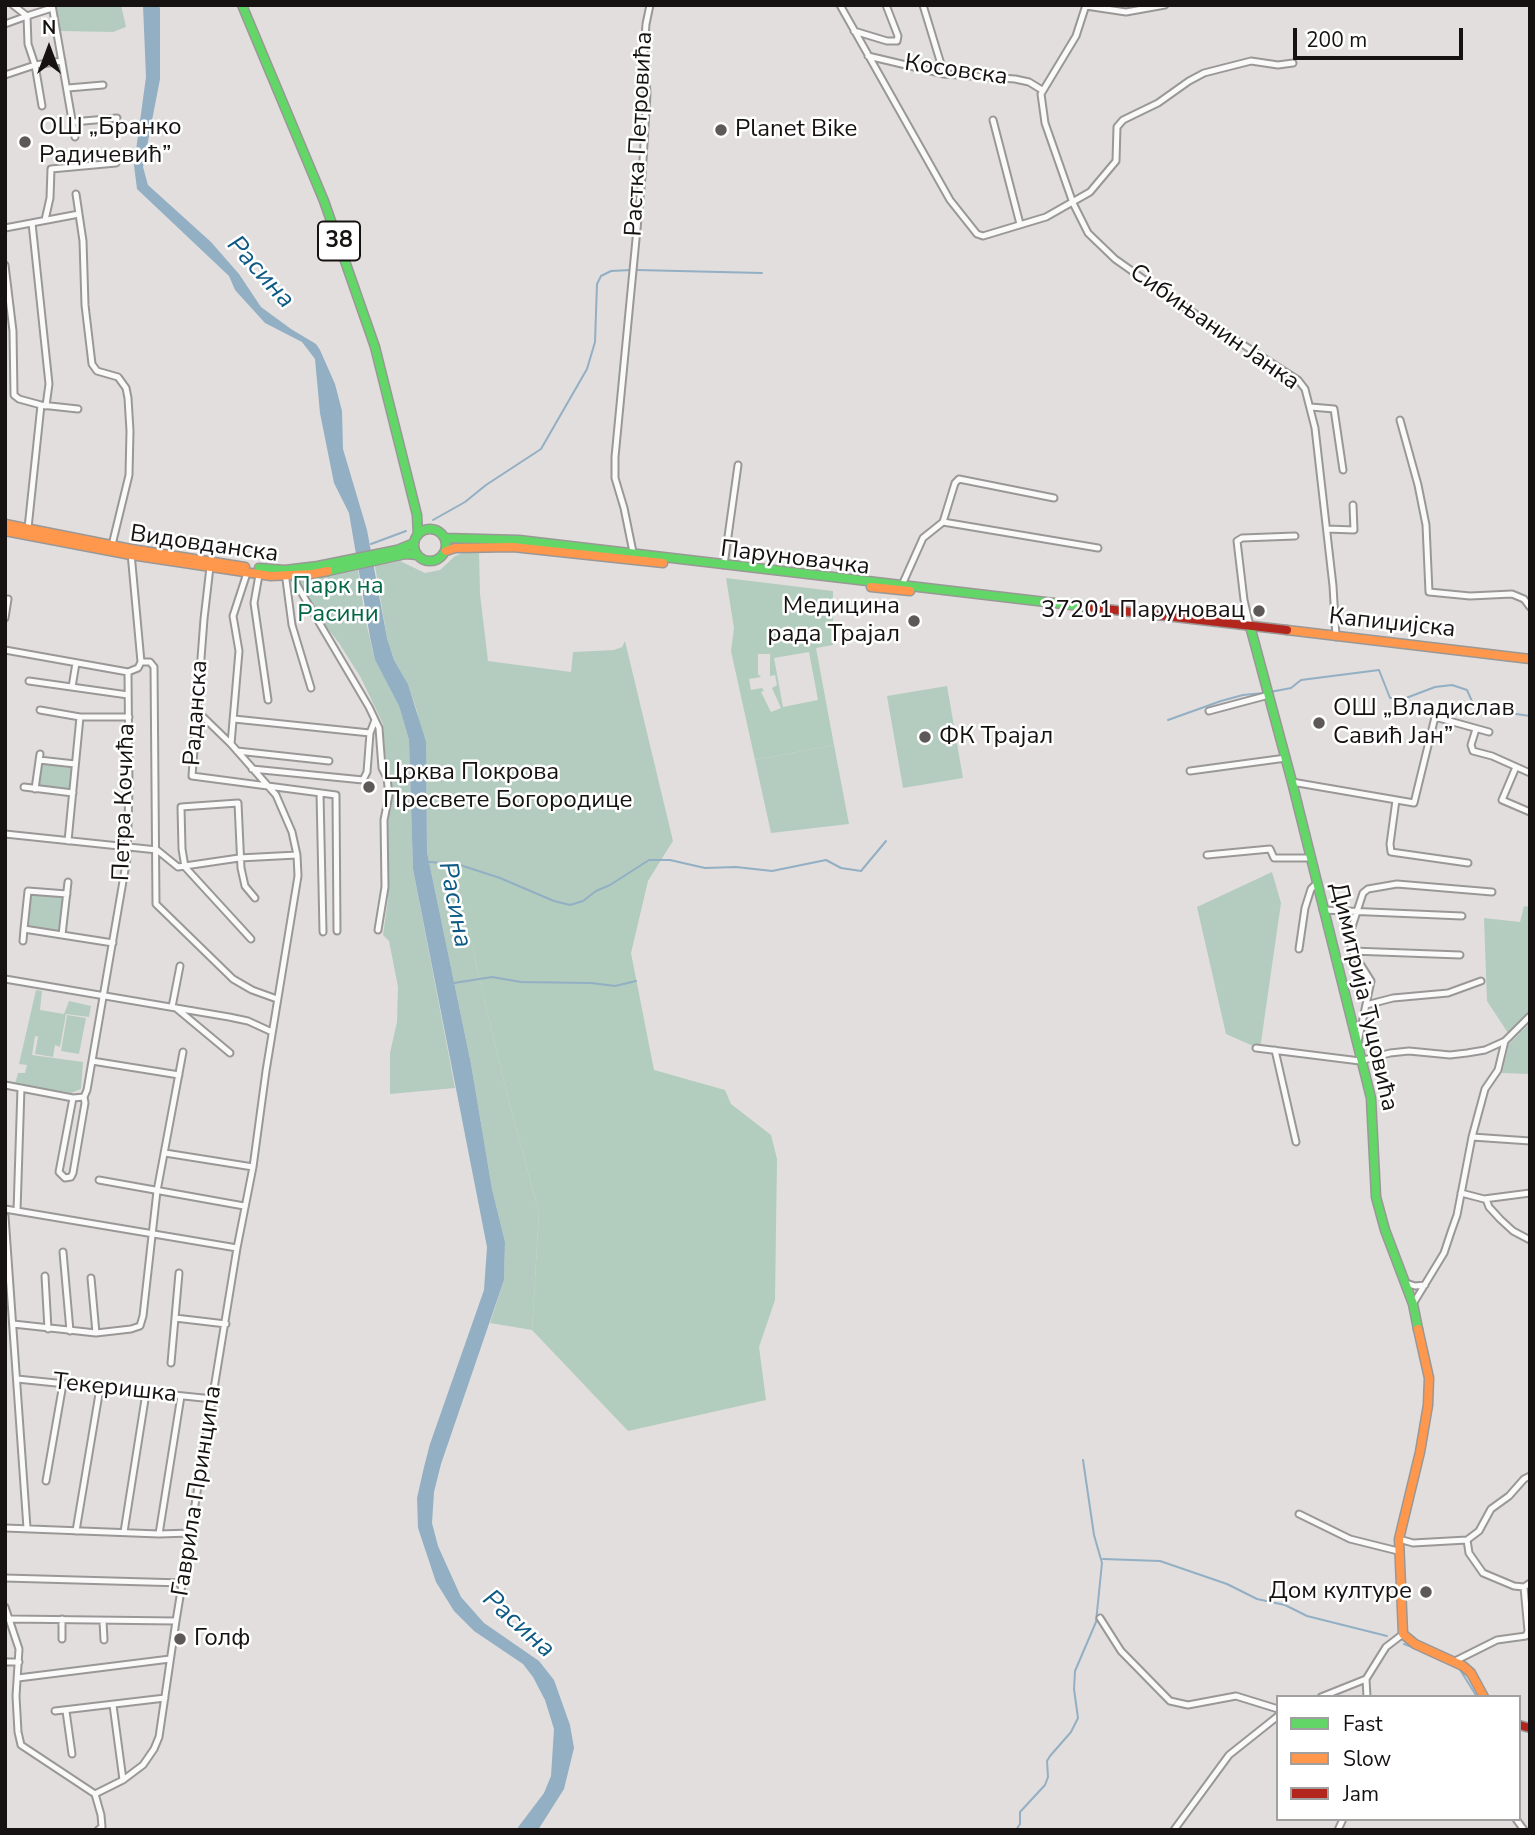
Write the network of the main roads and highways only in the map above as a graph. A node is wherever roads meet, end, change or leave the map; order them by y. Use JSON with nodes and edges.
{"nodes":[{"id":1,"x":242,"y":5,"type":"edge"},
{"id":2,"x":417,"y":514,"type":"junction"},
{"id":3,"x":5,"y":524,"type":"edge"},
{"id":4,"x":430,"y":529,"type":"junction"},
{"id":5,"x":18,"y":530,"type":"junction"},
{"id":6,"x":5,"y":531,"type":"edge"},
{"id":7,"x":445,"y":538,"type":"junction"},
{"id":8,"x":416,"y":539,"type":"junction"},
{"id":9,"x":446,"y":551,"type":"junction"},
{"id":10,"x":131,"y":552,"type":"junction"},
{"id":11,"x":398,"y":553,"type":"junction"},
{"id":12,"x":417,"y":555,"type":"junction"},
{"id":13,"x":634,"y":557,"type":"junction"},
{"id":14,"x":211,"y":565,"type":"junction"},
{"id":15,"x":290,"y":573,"type":"junction"},
{"id":16,"x":1124,"y":613,"type":"junction"},
{"id":17,"x":1250,"y":626,"type":"junction"},
{"id":18,"x":1530,"y":659,"type":"edge"},
{"id":19,"x":1483,"y":1695,"type":"edge"}],
"edges":[{"from":1,"to":2,"type":"main road","number":"38"},
{"from":2,"to":4,"type":"main road","number":"38"},
{"from":2,"to":8,"type":"main road","number":"38"},
{"from":3,"to":5,"type":"main road","name":"Видовданска"},
{"from":4,"to":7,"type":"main road","number":"38"},
{"from":4,"to":8,"type":"main road"},
{"from":5,"to":6,"type":"main road","name":"Видовданска"},
{"from":5,"to":10,"type":"main road","name":"Видовданска"},
{"from":5,"to":10,"type":"main road","name":"Видовданска"},
{"from":7,"to":9,"type":"main road"},
{"from":7,"to":13,"type":"main road","name":"Паруновачка"},
{"from":8,"to":11,"type":"main road"},
{"from":8,"to":12,"type":"main road","number":"38"},
{"from":9,"to":12,"type":"main road"},
{"from":9,"to":13,"type":"main road","name":"Паруновачка"},
{"from":10,"to":14,"type":"main road","name":"Видовданска"},
{"from":11,"to":12,"type":"main road"},
{"from":11,"to":15,"type":"main road","name":"Видовданска"},
{"from":13,"to":16,"type":"main road","name":"Паруновачка"},
{"from":13,"to":16,"type":"main road","name":"Паруновачка"},
{"from":14,"to":15,"type":"main road","name":"Видовданска"},
{"from":14,"to":15,"type":"main road","name":"Видовданска"},
{"from":16,"to":17,"type":"main road","name":"Паруновачка"},
{"from":17,"to":18,"type":"main road","name":"Капиџијска"},
{"from":17,"to":19,"type":"main road","name":"Димитрија Туцовића"}]}
